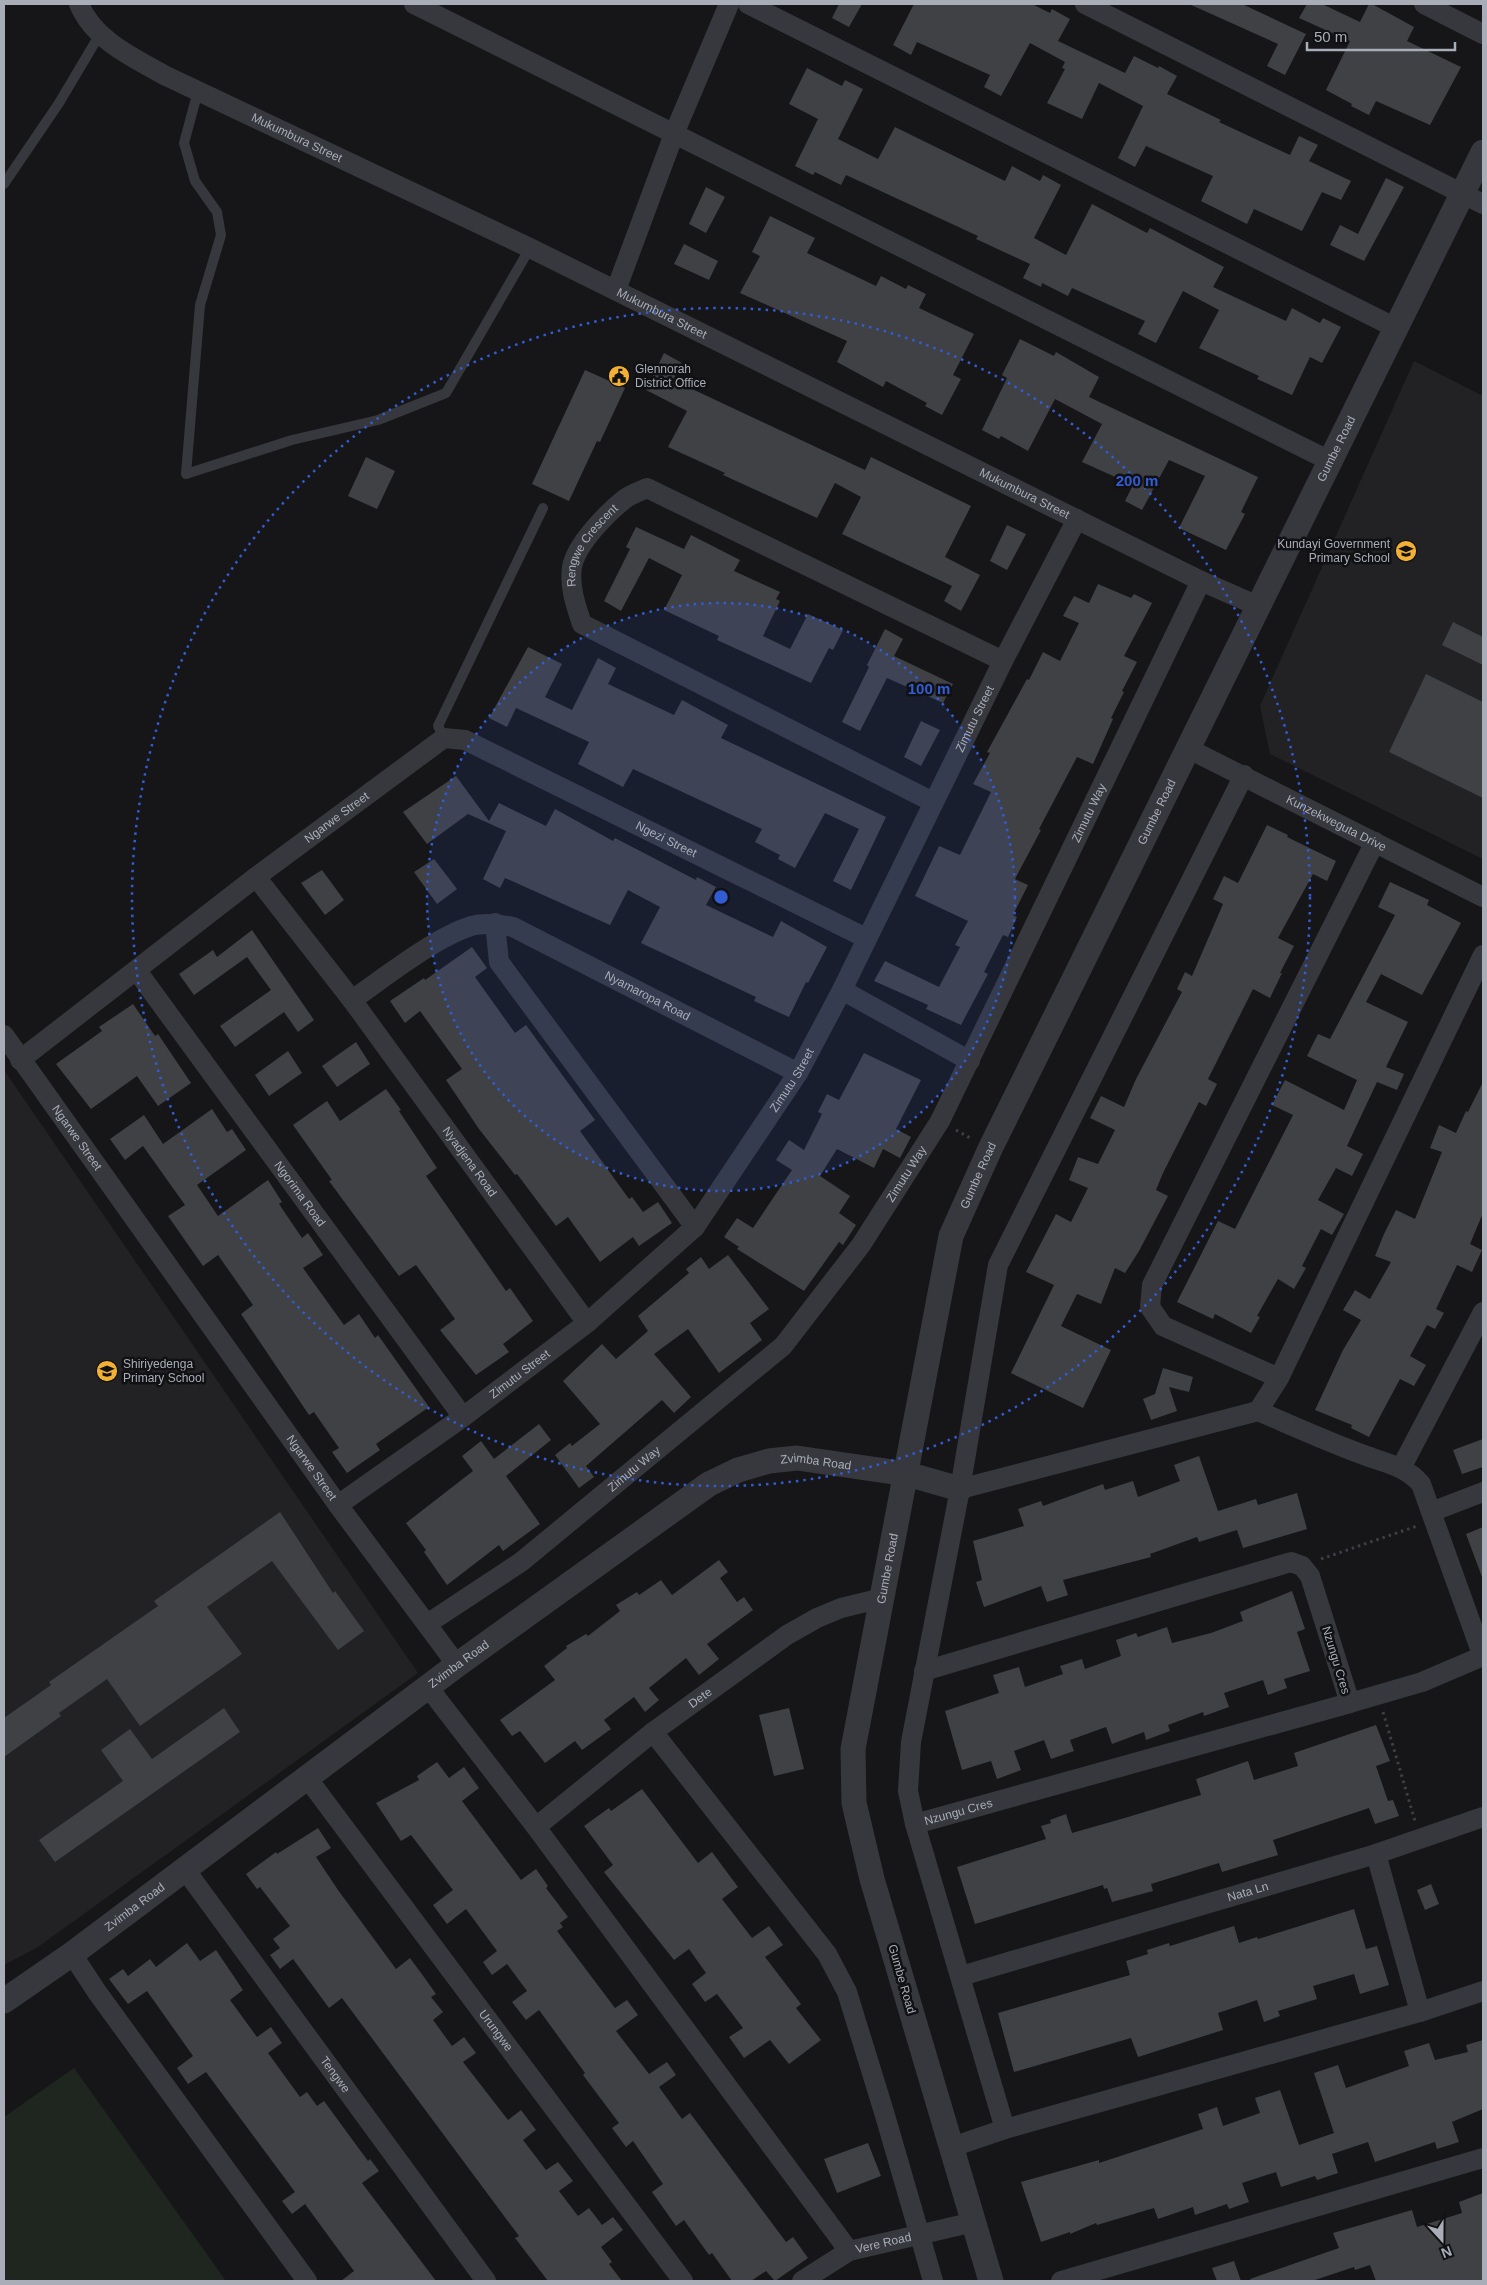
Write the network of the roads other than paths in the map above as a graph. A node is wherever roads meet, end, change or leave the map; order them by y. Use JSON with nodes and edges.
{"nodes":[{"id":1,"x":79,"y":4,"type":"edge"},
{"id":2,"x":414,"y":4,"type":"edge"},
{"id":3,"x":729,"y":4,"type":"edge"},
{"id":4,"x":748,"y":4,"type":"edge"},
{"id":5,"x":1085,"y":4,"type":"edge"},
{"id":6,"x":1424,"y":4,"type":"edge"},
{"id":7,"x":1481,"y":28,"type":"edge"},
{"id":8,"x":100,"y":34,"type":"junction"},
{"id":9,"x":198,"y":91,"type":"junction"},
{"id":10,"x":674,"y":134,"type":"junction"},
{"id":11,"x":1483,"y":152,"type":"edge"},
{"id":12,"x":4,"y":184,"type":"edge"},
{"id":13,"x":1473,"y":200,"type":"edge"},
{"id":14,"x":530,"y":248,"type":"junction"},
{"id":15,"x":616,"y":290,"type":"junction"},
{"id":16,"x":1396,"y":328,"type":"junction"},
{"id":17,"x":1330,"y":461,"type":"junction"},
{"id":18,"x":543,"y":508,"type":"dead end"},
{"id":19,"x":1077,"y":519,"type":"junction"},
{"id":20,"x":1201,"y":581,"type":"junction"},
{"id":21,"x":1258,"y":606,"type":"junction"},
{"id":22,"x":1003,"y":661,"type":"junction"},
{"id":23,"x":444,"y":738,"type":"junction"},
{"id":24,"x":1189,"y":749,"type":"junction"},
{"id":25,"x":1244,"y":775,"type":"junction"},
{"id":26,"x":933,"y":802,"type":"junction"},
{"id":27,"x":1375,"y":842,"type":"junction"},
{"id":28,"x":256,"y":876,"type":"junction"},
{"id":29,"x":1483,"y":897,"type":"edge"},
{"id":30,"x":495,"y":923,"type":"junction"},
{"id":31,"x":866,"y":938,"type":"junction"},
{"id":32,"x":1483,"y":955,"type":"edge"},
{"id":33,"x":137,"y":971,"type":"junction"},
{"id":34,"x":842,"y":990,"type":"junction"},
{"id":35,"x":352,"y":1000,"type":"junction"},
{"id":36,"x":4,"y":1035,"type":"edge"},
{"id":37,"x":20,"y":1060,"type":"junction"},
{"id":38,"x":970,"y":1061,"type":"junction"},
{"id":39,"x":798,"y":1073,"type":"junction"},
{"id":40,"x":695,"y":1227,"type":"junction"},
{"id":41,"x":1483,"y":1312,"type":"edge"},
{"id":42,"x":587,"y":1323,"type":"junction"},
{"id":43,"x":1479,"y":1330,"type":"edge"},
{"id":44,"x":1279,"y":1378,"type":"junction"},
{"id":45,"x":1258,"y":1411,"type":"junction"},
{"id":46,"x":462,"y":1417,"type":"junction"},
{"id":47,"x":1401,"y":1468,"type":"junction"},
{"id":48,"x":907,"y":1474,"type":"junction"},
{"id":49,"x":960,"y":1489,"type":"junction"},
{"id":50,"x":1483,"y":1492,"type":"edge"},
{"id":51,"x":338,"y":1505,"type":"junction"},
{"id":52,"x":1433,"y":1516,"type":"junction"},
{"id":53,"x":882,"y":1598,"type":"junction"},
{"id":54,"x":427,"y":1624,"type":"junction"},
{"id":55,"x":1483,"y":1656,"type":"edge"},
{"id":56,"x":457,"y":1665,"type":"junction"},
{"id":57,"x":924,"y":1671,"type":"junction"},
{"id":58,"x":428,"y":1688,"type":"junction"},
{"id":59,"x":1350,"y":1703,"type":"junction"},
{"id":60,"x":653,"y":1732,"type":"junction"},
{"id":61,"x":308,"y":1779,"type":"junction"},
{"id":62,"x":1483,"y":1817,"type":"edge"},
{"id":63,"x":915,"y":1824,"type":"junction"},
{"id":64,"x":536,"y":1827,"type":"junction"},
{"id":65,"x":1376,"y":1854,"type":"junction"},
{"id":66,"x":184,"y":1868,"type":"junction"},
{"id":67,"x":72,"y":1954,"type":"junction"},
{"id":68,"x":961,"y":1976,"type":"junction"},
{"id":69,"x":1483,"y":1991,"type":"edge"},
{"id":70,"x":4,"y":2001,"type":"edge"},
{"id":71,"x":1420,"y":2012,"type":"junction"},
{"id":72,"x":1005,"y":2129,"type":"junction"},
{"id":73,"x":952,"y":2147,"type":"junction"},
{"id":74,"x":1483,"y":2158,"type":"edge"},
{"id":75,"x":974,"y":2222,"type":"junction"},
{"id":76,"x":919,"y":2235,"type":"junction"},
{"id":77,"x":849,"y":2251,"type":"junction"},
{"id":78,"x":307,"y":2281,"type":"edge"},
{"id":79,"x":486,"y":2281,"type":"edge"},
{"id":80,"x":683,"y":2281,"type":"edge"},
{"id":81,"x":802,"y":2281,"type":"edge"},
{"id":82,"x":932,"y":2281,"type":"edge"},
{"id":83,"x":991,"y":2281,"type":"edge"},
{"id":84,"x":1061,"y":2281,"type":"edge"}],
"edges":[{"from":1,"to":8,"type":"street","name":"Mukumbura Street"},
{"from":2,"to":10,"type":"street"},
{"from":3,"to":10,"type":"street"},
{"from":4,"to":16,"type":"street"},
{"from":5,"to":13,"type":"street"},
{"from":6,"to":7,"type":"street"},
{"from":8,"to":9,"type":"street","name":"Mukumbura Street"},
{"from":8,"to":12,"type":"lane"},
{"from":9,"to":14,"type":"street","name":"Mukumbura Street"},
{"from":9,"to":14,"type":"lane"},
{"from":10,"to":15,"type":"street"},
{"from":10,"to":17,"type":"street"},
{"from":11,"to":13,"type":"street","name":"Gumbe Road"},
{"from":13,"to":16,"type":"street","name":"Gumbe Road"},
{"from":14,"to":15,"type":"street","name":"Mukumbura Street"},
{"from":15,"to":19,"type":"street","name":"Mukumbura Street"},
{"from":16,"to":17,"type":"street","name":"Gumbe Road"},
{"from":17,"to":21,"type":"street","name":"Gumbe Road"},
{"from":18,"to":23,"type":"lane"},
{"from":19,"to":20,"type":"street","name":"Mukumbura Street"},
{"from":19,"to":22,"type":"street","name":"Zimutu Street"},
{"from":20,"to":21,"type":"street","name":"Mukumbura Street"},
{"from":20,"to":38,"type":"street","name":"Zimutu Way"},
{"from":21,"to":24,"type":"street","name":"Gumbe Road"},
{"from":22,"to":26,"type":"street","name":"Zimutu Street"},
{"from":22,"to":26,"type":"street","name":"Rengwe Crescent"},
{"from":23,"to":28,"type":"street","name":"Ngarwe Street"},
{"from":23,"to":31,"type":"street","name":"Ngezi Street"},
{"from":24,"to":25,"type":"street","name":"Kunzekweguta Drive"},
{"from":24,"to":48,"type":"street","name":"Gumbe Road"},
{"from":25,"to":27,"type":"street","name":"Kunzekweguta Drive"},
{"from":25,"to":49,"type":"street"},
{"from":26,"to":31,"type":"street","name":"Zimutu Street"},
{"from":27,"to":29,"type":"street","name":"Kunzekweguta Drive"},
{"from":27,"to":44,"type":"street"},
{"from":28,"to":33,"type":"street","name":"Ngarwe Street"},
{"from":28,"to":35,"type":"street","name":"Nyadjena Road"},
{"from":30,"to":35,"type":"street"},
{"from":30,"to":39,"type":"street","name":"Nyamaropa Road"},
{"from":30,"to":40,"type":"street"},
{"from":31,"to":34,"type":"street","name":"Zimutu Street"},
{"from":32,"to":44,"type":"street"},
{"from":33,"to":37,"type":"street","name":"Ngarwe Street"},
{"from":33,"to":46,"type":"street","name":"Ngorima Road"},
{"from":34,"to":38,"type":"street"},
{"from":34,"to":39,"type":"street","name":"Zimutu Street"},
{"from":35,"to":42,"type":"street","name":"Nyadjena Road"},
{"from":36,"to":37,"type":"street"},
{"from":37,"to":51,"type":"street","name":"Ngarwe Street"},
{"from":38,"to":54,"type":"street","name":"Zimutu Way"},
{"from":39,"to":40,"type":"street","name":"Zimutu Street"},
{"from":40,"to":42,"type":"street","name":"Zimutu Street"},
{"from":41,"to":43,"type":"street"},
{"from":42,"to":46,"type":"street","name":"Zimutu Street"},
{"from":43,"to":47,"type":"street"},
{"from":44,"to":45,"type":"street"},
{"from":45,"to":47,"type":"street"},
{"from":45,"to":49,"type":"street"},
{"from":46,"to":51,"type":"street","name":"Zimutu Street"},
{"from":47,"to":52,"type":"street"},
{"from":48,"to":49,"type":"street","name":"Zvimba Road"},
{"from":48,"to":53,"type":"street","name":"Gumbe Road"},
{"from":48,"to":56,"type":"street","name":"Zvimba Road"},
{"from":49,"to":57,"type":"street"},
{"from":50,"to":52,"type":"street"},
{"from":51,"to":54,"type":"street","name":"Ngarwe Street"},
{"from":52,"to":55,"type":"street"},
{"from":53,"to":60,"type":"street","name":"Dete"},
{"from":53,"to":73,"type":"street","name":"Gumbe Road"},
{"from":54,"to":56,"type":"street","name":"Ngarwe Street"},
{"from":55,"to":59,"type":"street"},
{"from":56,"to":58,"type":"street","name":"Zvimba Road"},
{"from":57,"to":59,"type":"street","name":"Nzungu Cres"},
{"from":57,"to":63,"type":"street"},
{"from":58,"to":61,"type":"street","name":"Zvimba Road"},
{"from":58,"to":64,"type":"street"},
{"from":59,"to":63,"type":"street","name":"Nzungu Cres"},
{"from":60,"to":64,"type":"street","name":"Dete"},
{"from":60,"to":76,"type":"street"},
{"from":61,"to":66,"type":"street","name":"Zvimba Road"},
{"from":61,"to":80,"type":"street","name":"Urungwe"},
{"from":62,"to":65,"type":"street","name":"Nata Ln"},
{"from":63,"to":68,"type":"street"},
{"from":64,"to":77,"type":"street"},
{"from":65,"to":68,"type":"street","name":"Nata Ln"},
{"from":65,"to":71,"type":"street"},
{"from":66,"to":67,"type":"street","name":"Zvimba Road"},
{"from":66,"to":79,"type":"street","name":"Tengwe"},
{"from":67,"to":70,"type":"street","name":"Zvimba Road"},
{"from":67,"to":78,"type":"street"},
{"from":68,"to":72,"type":"street"},
{"from":69,"to":71,"type":"street"},
{"from":71,"to":72,"type":"street"},
{"from":72,"to":73,"type":"street"},
{"from":73,"to":75,"type":"street","name":"Gumbe Road"},
{"from":74,"to":84,"type":"street"},
{"from":75,"to":76,"type":"street","name":"Vere Road"},
{"from":75,"to":83,"type":"street","name":"Gumbe Road"},
{"from":76,"to":77,"type":"street","name":"Vere Road"},
{"from":76,"to":82,"type":"street"},
{"from":77,"to":81,"type":"street","name":"Vere Road"}]}
